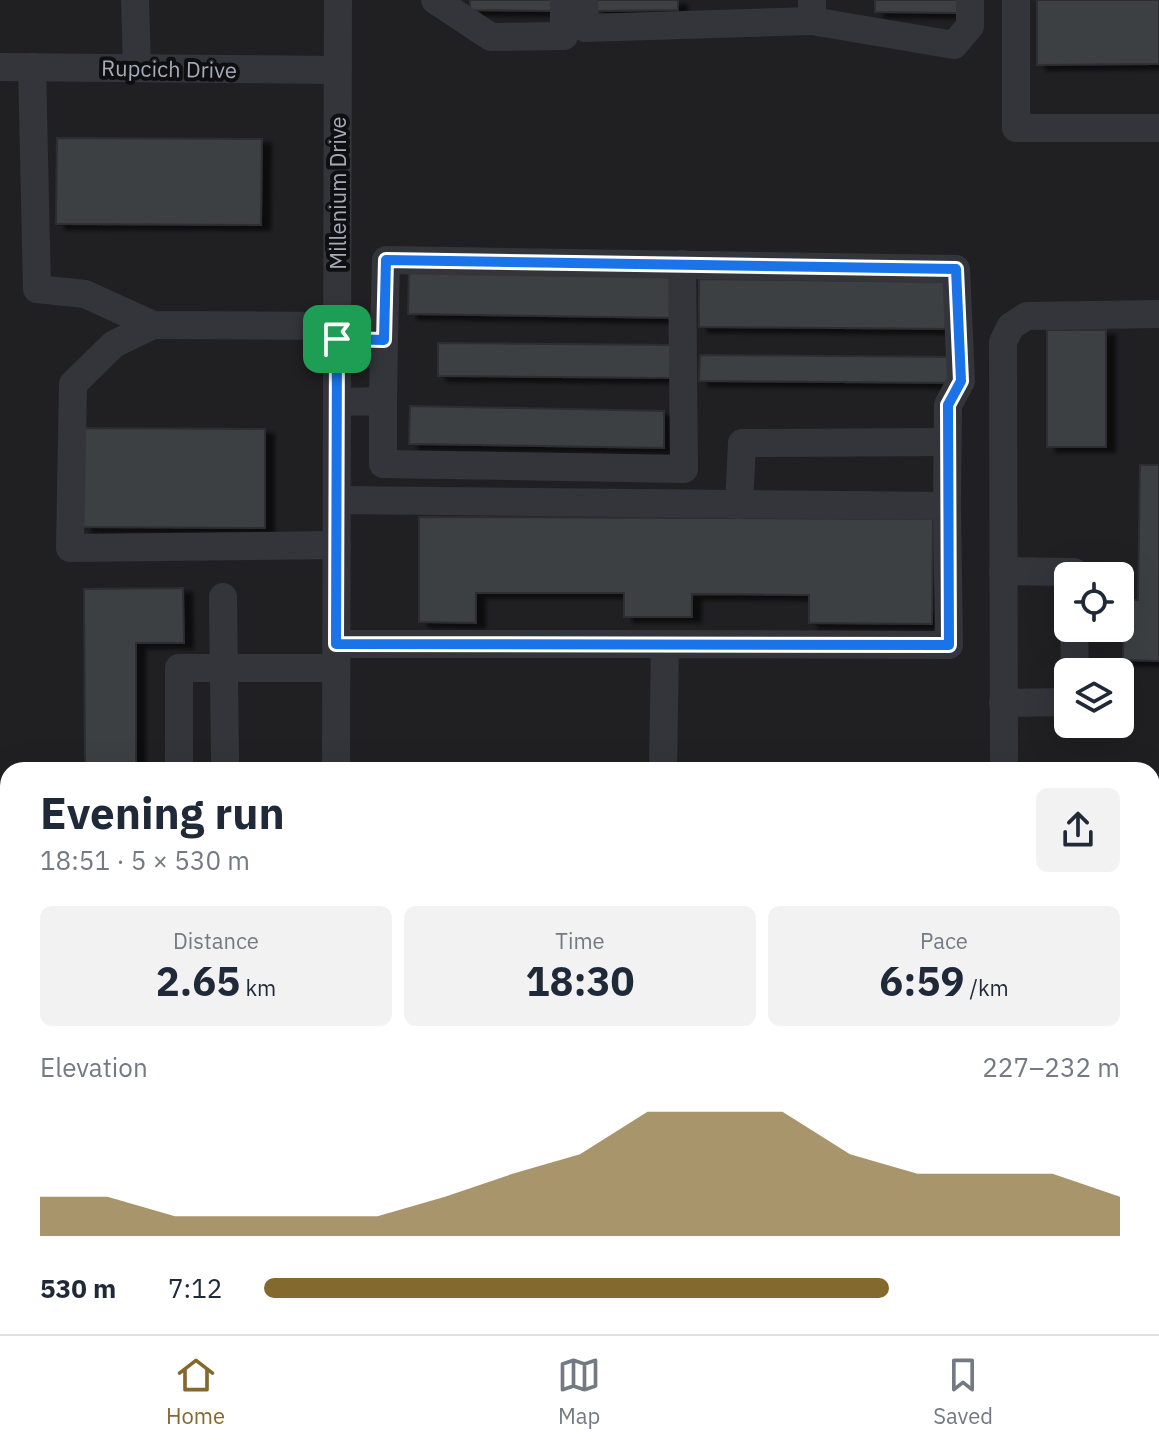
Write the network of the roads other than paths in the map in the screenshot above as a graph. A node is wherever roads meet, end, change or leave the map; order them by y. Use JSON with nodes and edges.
{"nodes":[{"id":1,"x":135,"y":0,"type":"edge"},
{"id":2,"x":338,"y":0,"type":"edge"},
{"id":3,"x":435,"y":0,"type":"edge"},
{"id":4,"x":564,"y":0,"type":"edge"},
{"id":5,"x":584,"y":0,"type":"edge"},
{"id":6,"x":970,"y":0,"type":"edge"},
{"id":7,"x":1016,"y":0,"type":"edge"},
{"id":8,"x":744,"y":11,"type":"edge"},
{"id":9,"x":812,"y":11,"type":"edge"},
{"id":10,"x":0,"y":67,"type":"edge"},
{"id":11,"x":32,"y":67,"type":"junction"},
{"id":12,"x":137,"y":68,"type":"junction"},
{"id":13,"x":338,"y":70,"type":"junction"},
{"id":14,"x":1159,"y":128,"type":"edge"},
{"id":15,"x":682,"y":264,"type":"junction"},
{"id":16,"x":1159,"y":314,"type":"edge"},
{"id":17,"x":153,"y":325,"type":"junction"},
{"id":18,"x":337,"y":332,"type":"junction"},
{"id":19,"x":384,"y":340,"type":"junction"},
{"id":20,"x":383,"y":401,"type":"junction"},
{"id":21,"x":337,"y":402,"type":"junction"},
{"id":22,"x":947,"y":442,"type":"junction"},
{"id":23,"x":337,"y":500,"type":"junction"},
{"id":24,"x":739,"y":505,"type":"junction"},
{"id":25,"x":947,"y":506,"type":"junction"},
{"id":26,"x":337,"y":545,"type":"junction"},
{"id":27,"x":1003,"y":571,"type":"junction"},
{"id":28,"x":1054,"y":572,"type":"edge"},
{"id":29,"x":223,"y":597,"type":"dead end"},
{"id":30,"x":665,"y":644,"type":"junction"},
{"id":31,"x":336,"y":656,"type":"junction"},
{"id":32,"x":223,"y":669,"type":"junction"},
{"id":33,"x":1054,"y":702,"type":"edge"},
{"id":34,"x":1003,"y":703,"type":"junction"},
{"id":35,"x":225,"y":760,"type":"dead end"},
{"id":36,"x":179,"y":761,"type":"dead end"},
{"id":37,"x":336,"y":762,"type":"edge"},
{"id":38,"x":663,"y":762,"type":"edge"},
{"id":39,"x":1004,"y":762,"type":"edge"}],
"edges":[{"from":1,"to":12,"type":"street"},
{"from":2,"to":13,"type":"street","name":"Millenium Drive"},
{"from":3,"to":4,"type":"street"},
{"from":5,"to":8,"type":"street"},
{"from":6,"to":9,"type":"street"},
{"from":7,"to":14,"type":"street"},
{"from":8,"to":9,"type":"street"},
{"from":10,"to":11,"type":"street","name":"Rupcich Drive"},
{"from":11,"to":12,"type":"street","name":"Rupcich Drive"},
{"from":11,"to":17,"type":"street"},
{"from":12,"to":13,"type":"street","name":"Rupcich Drive"},
{"from":13,"to":18,"type":"street","name":"Millenium Drive"},
{"from":15,"to":19,"type":"street"},
{"from":15,"to":20,"type":"street"},
{"from":15,"to":22,"type":"street"},
{"from":16,"to":27,"type":"street"},
{"from":17,"to":18,"type":"street"},
{"from":17,"to":26,"type":"street"},
{"from":18,"to":19,"type":"street"},
{"from":18,"to":21,"type":"street","name":"Millenium Drive"},
{"from":19,"to":20,"type":"street"},
{"from":20,"to":21,"type":"street"},
{"from":21,"to":23,"type":"street","name":"Millenium Drive"},
{"from":22,"to":24,"type":"street"},
{"from":22,"to":25,"type":"street"},
{"from":23,"to":24,"type":"street"},
{"from":23,"to":26,"type":"street","name":"Millenium Drive"},
{"from":24,"to":25,"type":"street"},
{"from":25,"to":30,"type":"street"},
{"from":26,"to":31,"type":"street","name":"Millenium Drive"},
{"from":27,"to":28,"type":"street"},
{"from":27,"to":34,"type":"street"},
{"from":29,"to":32,"type":"street"},
{"from":30,"to":31,"type":"street"},
{"from":30,"to":38,"type":"street"},
{"from":31,"to":32,"type":"street"},
{"from":31,"to":37,"type":"street","name":"Millenium Drive"},
{"from":32,"to":35,"type":"street"},
{"from":32,"to":36,"type":"street"},
{"from":33,"to":34,"type":"street"},
{"from":34,"to":39,"type":"street"}]}
